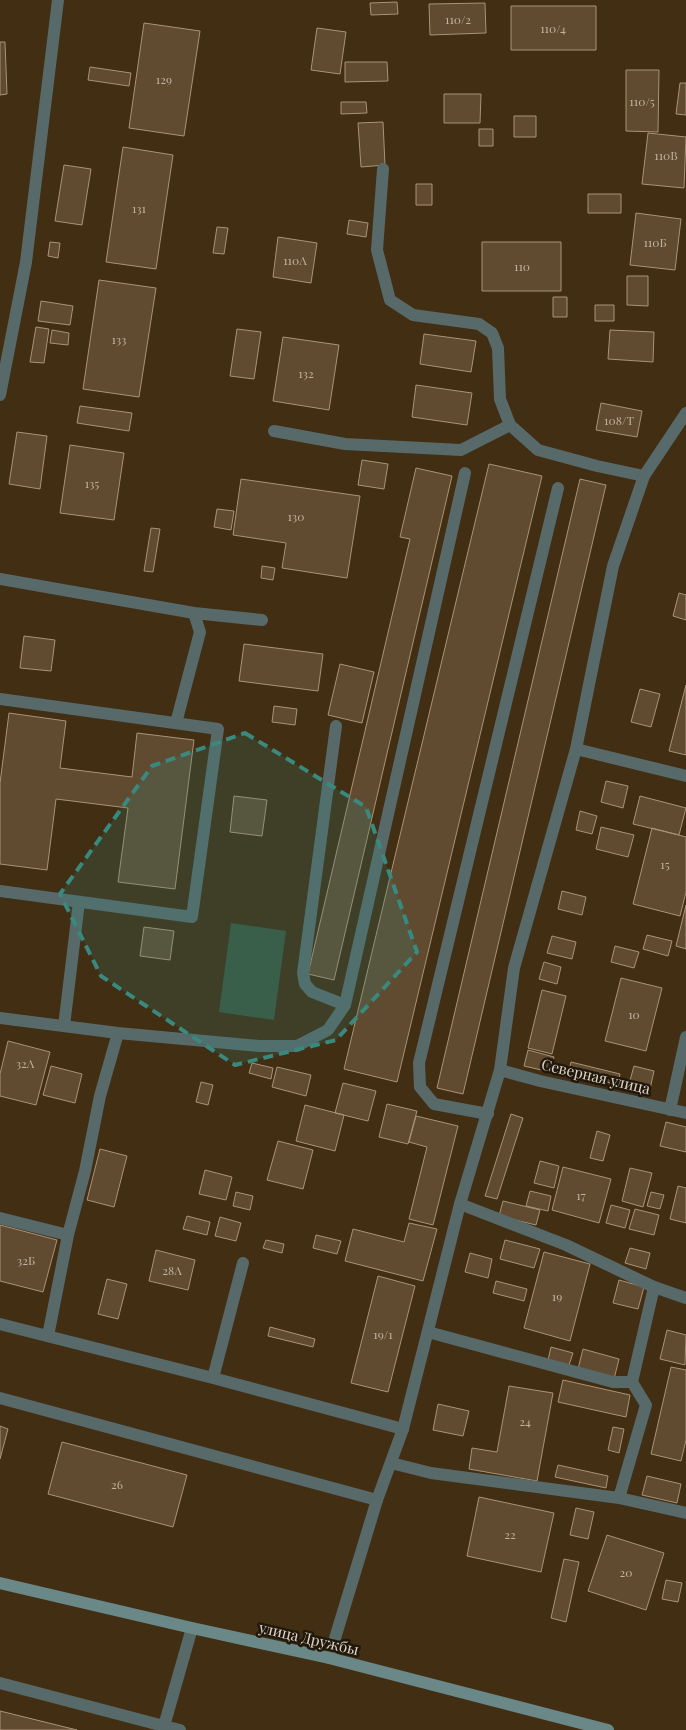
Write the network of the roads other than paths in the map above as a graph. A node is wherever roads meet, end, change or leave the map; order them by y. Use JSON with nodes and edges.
{"nodes":[{"id":1,"x":58,"y":0,"type":"edge"},
{"id":2,"x":383,"y":169,"type":"dead end"},
{"id":3,"x":0,"y":395,"type":"edge"},
{"id":4,"x":686,"y":413,"type":"edge"},
{"id":5,"x":510,"y":425,"type":"junction"},
{"id":6,"x":274,"y":431,"type":"dead end"},
{"id":7,"x":464,"y":473,"type":"dead end"},
{"id":8,"x":644,"y":476,"type":"junction"},
{"id":9,"x":558,"y":488,"type":"dead end"},
{"id":10,"x":0,"y":580,"type":"edge"},
{"id":11,"x":194,"y":613,"type":"junction"},
{"id":12,"x":262,"y":620,"type":"dead end"},
{"id":13,"x":0,"y":699,"type":"edge"},
{"id":14,"x":176,"y":723,"type":"junction"},
{"id":15,"x":336,"y":726,"type":"dead end"},
{"id":16,"x":576,"y":749,"type":"junction"},
{"id":17,"x":686,"y":776,"type":"edge"},
{"id":18,"x":0,"y":891,"type":"edge"},
{"id":19,"x":79,"y":902,"type":"junction"},
{"id":20,"x":345,"y":1005,"type":"junction"},
{"id":21,"x":0,"y":1018,"type":"edge"},
{"id":22,"x":64,"y":1026,"type":"junction"},
{"id":23,"x":118,"y":1033,"type":"junction"},
{"id":24,"x":686,"y":1037,"type":"edge"},
{"id":25,"x":500,"y":1070,"type":"junction"},
{"id":26,"x":670,"y":1110,"type":"junction"},
{"id":27,"x":686,"y":1113,"type":"edge"},
{"id":28,"x":488,"y":1114,"type":"junction"},
{"id":29,"x":460,"y":1204,"type":"junction"},
{"id":30,"x":0,"y":1218,"type":"edge"},
{"id":31,"x":68,"y":1235,"type":"junction"},
{"id":32,"x":243,"y":1263,"type":"dead end"},
{"id":33,"x":654,"y":1287,"type":"junction"},
{"id":34,"x":686,"y":1298,"type":"edge"},
{"id":35,"x":0,"y":1324,"type":"edge"},
{"id":36,"x":428,"y":1332,"type":"junction"},
{"id":37,"x":48,"y":1336,"type":"junction"},
{"id":38,"x":213,"y":1378,"type":"junction"},
{"id":39,"x":632,"y":1382,"type":"junction"},
{"id":40,"x":0,"y":1398,"type":"edge"},
{"id":41,"x":403,"y":1429,"type":"junction"},
{"id":42,"x":391,"y":1463,"type":"junction"},
{"id":43,"x":619,"y":1498,"type":"junction"},
{"id":44,"x":377,"y":1500,"type":"junction"},
{"id":45,"x":686,"y":1513,"type":"edge"},
{"id":46,"x":0,"y":1583,"type":"edge"},
{"id":47,"x":192,"y":1628,"type":"junction"},
{"id":48,"x":329,"y":1658,"type":"junction"},
{"id":49,"x":0,"y":1683,"type":"edge"},
{"id":50,"x":164,"y":1728,"type":"edge"},
{"id":51,"x":180,"y":1730,"type":"edge"},
{"id":52,"x":608,"y":1730,"type":"edge"}],
"edges":[{"from":1,"to":3,"type":"street"},
{"from":2,"to":5,"type":"street"},
{"from":4,"to":8,"type":"street"},
{"from":5,"to":6,"type":"street"},
{"from":5,"to":8,"type":"street"},
{"from":7,"to":20,"type":"street"},
{"from":8,"to":16,"type":"street"},
{"from":9,"to":28,"type":"street"},
{"from":10,"to":11,"type":"street"},
{"from":11,"to":12,"type":"street"},
{"from":11,"to":14,"type":"street"},
{"from":13,"to":14,"type":"street"},
{"from":14,"to":19,"type":"street"},
{"from":15,"to":20,"type":"street"},
{"from":16,"to":17,"type":"street"},
{"from":16,"to":25,"type":"street"},
{"from":18,"to":19,"type":"street"},
{"from":19,"to":22,"type":"street"},
{"from":20,"to":23,"type":"street"},
{"from":21,"to":22,"type":"street"},
{"from":22,"to":23,"type":"street"},
{"from":23,"to":31,"type":"street"},
{"from":24,"to":26,"type":"street"},
{"from":25,"to":26,"type":"street","name":"Северная улица"},
{"from":25,"to":28,"type":"street"},
{"from":26,"to":27,"type":"street","name":"Северная улица"},
{"from":28,"to":29,"type":"street"},
{"from":29,"to":33,"type":"street"},
{"from":29,"to":36,"type":"street"},
{"from":30,"to":31,"type":"street"},
{"from":31,"to":37,"type":"street"},
{"from":32,"to":38,"type":"street"},
{"from":33,"to":34,"type":"street"},
{"from":33,"to":39,"type":"street"},
{"from":35,"to":37,"type":"street"},
{"from":36,"to":39,"type":"street"},
{"from":36,"to":41,"type":"street"},
{"from":37,"to":38,"type":"street"},
{"from":38,"to":41,"type":"street"},
{"from":39,"to":43,"type":"street"},
{"from":40,"to":44,"type":"street"},
{"from":41,"to":42,"type":"street"},
{"from":42,"to":43,"type":"street"},
{"from":42,"to":44,"type":"street"},
{"from":43,"to":45,"type":"street"},
{"from":44,"to":48,"type":"street"},
{"from":46,"to":47,"type":"main road","name":"улица Дружбы"},
{"from":47,"to":48,"type":"main road","name":"улица Дружбы"},
{"from":47,"to":50,"type":"street"},
{"from":48,"to":52,"type":"main road","name":"улица Дружбы"},
{"from":49,"to":50,"type":"street"},
{"from":50,"to":51,"type":"street"}]}
